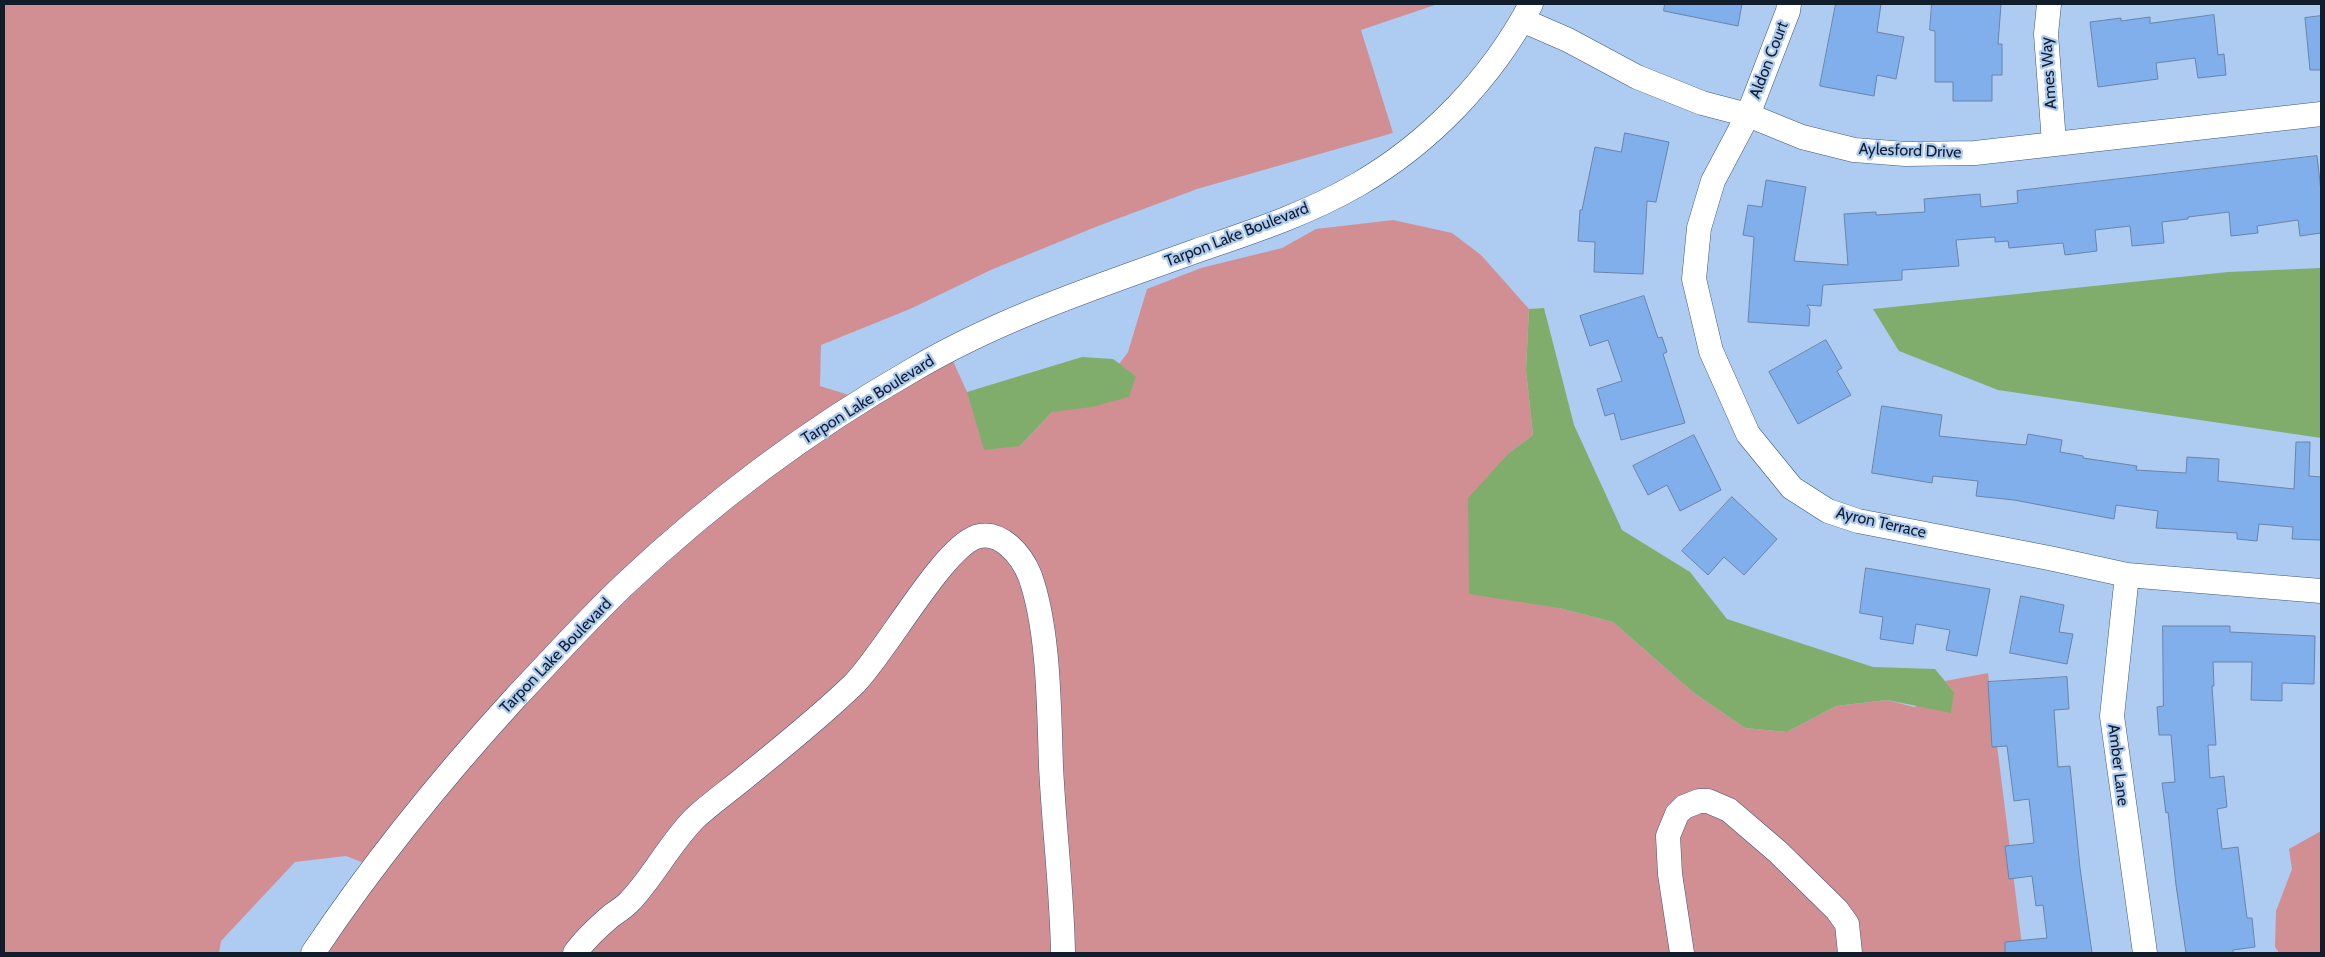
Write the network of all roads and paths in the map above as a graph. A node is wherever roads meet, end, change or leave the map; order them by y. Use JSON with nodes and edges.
{"nodes":[{"id":1,"x":1789,"y":4,"type":"edge"},
{"id":2,"x":2049,"y":4,"type":"edge"},
{"id":3,"x":1526,"y":12,"type":"edge"},
{"id":4,"x":2321,"y":114,"type":"edge"},
{"id":5,"x":1748,"y":115,"type":"junction"},
{"id":6,"x":2054,"y":142,"type":"junction"},
{"id":7,"x":2127,"y":575,"type":"junction"},
{"id":8,"x":2321,"y":591,"type":"edge"},
{"id":9,"x":313,"y":953,"type":"edge"},
{"id":10,"x":575,"y":953,"type":"edge"},
{"id":11,"x":1063,"y":953,"type":"edge"},
{"id":12,"x":1682,"y":953,"type":"edge"},
{"id":13,"x":1850,"y":953,"type":"edge"},
{"id":14,"x":2145,"y":953,"type":"edge"}],
"edges":[{"from":1,"to":5,"type":"street","name":"Aldon Court"},
{"from":2,"to":6,"type":"street","name":"Ames Way"},
{"from":3,"to":5,"type":"street","name":"Aylesford Drive"},
{"from":3,"to":9,"type":"street","name":"Tarpon Lake Boulevard"},
{"from":4,"to":6,"type":"street","name":"Aylesford Drive"},
{"from":5,"to":6,"type":"street","name":"Aylesford Drive"},
{"from":5,"to":7,"type":"street","name":"Ayron Terrace"},
{"from":7,"to":8,"type":"street","name":"Ayron Terrace"},
{"from":7,"to":14,"type":"street","name":"Amber Lane"},
{"from":10,"to":11,"type":"street"},
{"from":12,"to":13,"type":"street"}]}
